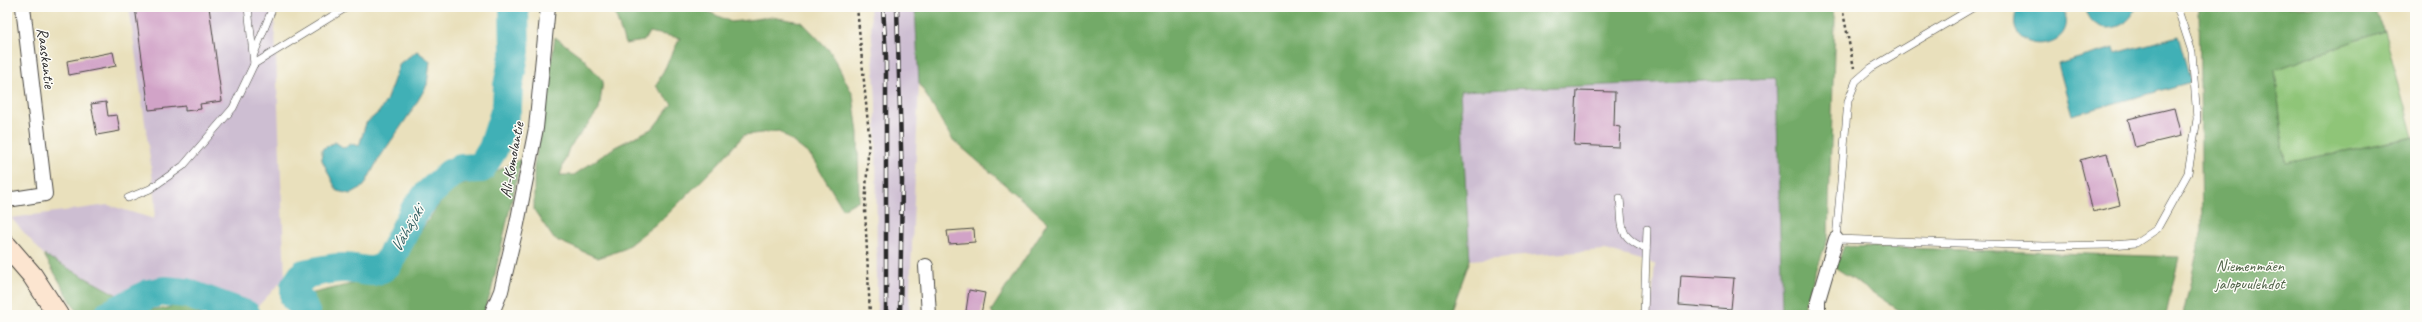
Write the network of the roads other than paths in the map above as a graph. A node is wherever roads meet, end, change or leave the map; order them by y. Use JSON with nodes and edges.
{"nodes":[{"id":1,"x":23,"y":7,"type":"edge"},
{"id":2,"x":248,"y":7,"type":"edge"},
{"id":3,"x":273,"y":7,"type":"edge"},
{"id":4,"x":347,"y":7,"type":"edge"},
{"id":5,"x":548,"y":7,"type":"edge"},
{"id":6,"x":1974,"y":7,"type":"edge"},
{"id":7,"x":2178,"y":7,"type":"edge"},
{"id":8,"x":253,"y":56,"type":"junction"},
{"id":9,"x":254,"y":64,"type":"junction"},
{"id":10,"x":128,"y":198,"type":"dead end"},
{"id":11,"x":1620,"y":198,"type":"dead end"},
{"id":12,"x":7,"y":200,"type":"edge"},
{"id":13,"x":1647,"y":229,"type":"dead end"},
{"id":14,"x":1836,"y":239,"type":"junction"},
{"id":15,"x":7,"y":246,"type":"edge"},
{"id":16,"x":1646,"y":250,"type":"junction"},
{"id":17,"x":926,"y":266,"type":"dead end"},
{"id":18,"x":58,"y":315,"type":"edge"},
{"id":19,"x":491,"y":315,"type":"edge"},
{"id":20,"x":929,"y":315,"type":"edge"},
{"id":21,"x":1644,"y":315,"type":"edge"},
{"id":22,"x":1818,"y":315,"type":"edge"}],
"edges":[{"from":1,"to":12,"type":"street","name":"Raaskantie"},
{"from":2,"to":8,"type":"lane"},
{"from":3,"to":8,"type":"lane"},
{"from":4,"to":9,"type":"lane"},
{"from":5,"to":19,"type":"street","name":"Ali-Komolantie"},
{"from":6,"to":14,"type":"lane"},
{"from":7,"to":14,"type":"lane"},
{"from":8,"to":9,"type":"lane"},
{"from":9,"to":10,"type":"lane"},
{"from":11,"to":16,"type":"lane"},
{"from":13,"to":16,"type":"lane"},
{"from":14,"to":22,"type":"street"},
{"from":15,"to":18,"type":"street"},
{"from":16,"to":21,"type":"lane"},
{"from":17,"to":20,"type":"street"}]}
